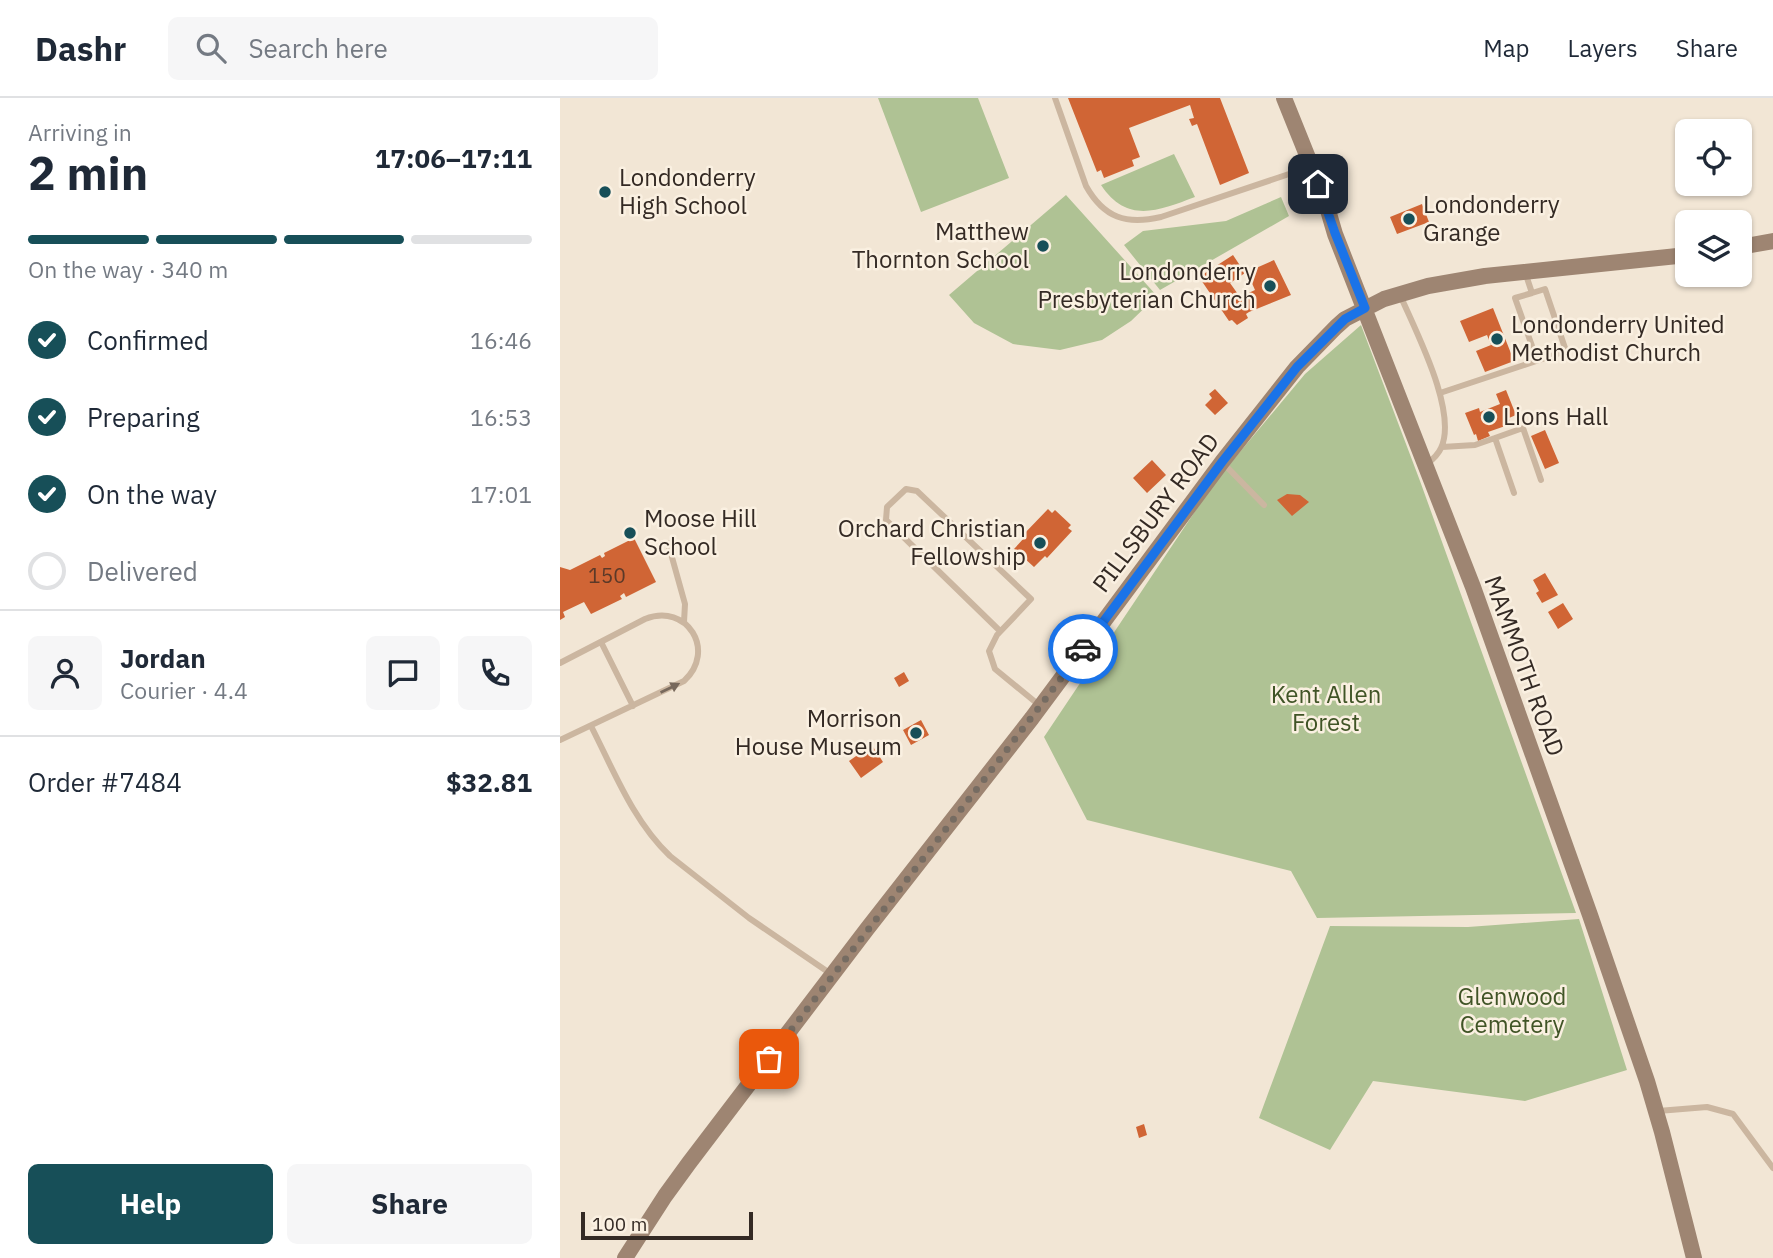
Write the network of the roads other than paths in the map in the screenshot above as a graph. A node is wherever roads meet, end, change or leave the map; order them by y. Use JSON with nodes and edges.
{"nodes":[{"id":1,"x":1055,"y":98,"type":"edge"},
{"id":2,"x":1284,"y":98,"type":"edge"},
{"id":3,"x":1312,"y":167,"type":"junction"},
{"id":4,"x":1773,"y":241,"type":"edge"},
{"id":5,"x":1752,"y":245,"type":"edge"},
{"id":6,"x":1675,"y":256,"type":"edge"},
{"id":7,"x":1525,"y":272,"type":"junction"},
{"id":8,"x":1399,"y":293,"type":"junction"},
{"id":9,"x":1532,"y":293,"type":"junction"},
{"id":10,"x":1365,"y":308,"type":"junction"},
{"id":11,"x":1536,"y":360,"type":"junction"},
{"id":12,"x":1440,"y":393,"type":"junction"},
{"id":13,"x":1495,"y":438,"type":"junction"},
{"id":14,"x":1442,"y":447,"type":"junction"},
{"id":15,"x":1222,"y":462,"type":"junction"},
{"id":16,"x":1426,"y":466,"type":"junction"},
{"id":17,"x":1541,"y":480,"type":"dead end"},
{"id":18,"x":1514,"y":493,"type":"dead end"},
{"id":19,"x":1264,"y":505,"type":"dead end"},
{"id":20,"x":668,"y":543,"type":"dead end"},
{"id":21,"x":684,"y":622,"type":"junction"},
{"id":22,"x":1000,"y":631,"type":"junction"},
{"id":23,"x":601,"y":642,"type":"junction"},
{"id":24,"x":560,"y":663,"type":"edge"},
{"id":25,"x":633,"y":706,"type":"junction"},
{"id":26,"x":1041,"y":706,"type":"junction"},
{"id":27,"x":591,"y":726,"type":"junction"},
{"id":28,"x":560,"y":740,"type":"edge"},
{"id":29,"x":832,"y":975,"type":"junction"},
{"id":30,"x":1656,"y":1112,"type":"junction"},
{"id":31,"x":1773,"y":1168,"type":"edge"},
{"id":32,"x":625,"y":1258,"type":"edge"},
{"id":33,"x":1694,"y":1258,"type":"edge"}],
"edges":[{"from":1,"to":3,"type":"lane"},
{"from":2,"to":3,"type":"street","name":"MAMMOTH ROAD"},
{"from":3,"to":10,"type":"street","name":"MAMMOTH ROAD"},
{"from":4,"to":5,"type":"street"},
{"from":6,"to":7,"type":"street","name":"PILLSBURY ROAD"},
{"from":7,"to":8,"type":"street","name":"PILLSBURY ROAD"},
{"from":7,"to":9,"type":"lane"},
{"from":8,"to":10,"type":"street","name":"PILLSBURY ROAD"},
{"from":8,"to":12,"type":"lane"},
{"from":9,"to":11,"type":"lane"},
{"from":9,"to":11,"type":"lane"},
{"from":10,"to":15,"type":"street","name":"PILLSBURY ROAD"},
{"from":10,"to":16,"type":"street","name":"MAMMOTH ROAD"},
{"from":11,"to":12,"type":"lane"},
{"from":12,"to":14,"type":"lane"},
{"from":13,"to":14,"type":"lane"},
{"from":13,"to":17,"type":"lane"},
{"from":13,"to":18,"type":"lane"},
{"from":14,"to":16,"type":"lane"},
{"from":15,"to":19,"type":"lane"},
{"from":15,"to":26,"type":"street","name":"PILLSBURY ROAD"},
{"from":16,"to":30,"type":"street","name":"MAMMOTH ROAD"},
{"from":20,"to":21,"type":"lane"},
{"from":21,"to":23,"type":"lane"},
{"from":25,"to":21,"type":"lane","one_way":true},
{"from":22,"to":22,"type":"lane"},
{"from":22,"to":26,"type":"lane"},
{"from":23,"to":24,"type":"lane"},
{"from":23,"to":25,"type":"lane"},
{"from":25,"to":27,"type":"lane"},
{"from":26,"to":29,"type":"street","name":"PILLSBURY ROAD"},
{"from":27,"to":28,"type":"lane"},
{"from":27,"to":29,"type":"lane"},
{"from":29,"to":32,"type":"street","name":"PILLSBURY ROAD"},
{"from":30,"to":31,"type":"lane"},
{"from":30,"to":33,"type":"street","name":"MAMMOTH ROAD"}]}
